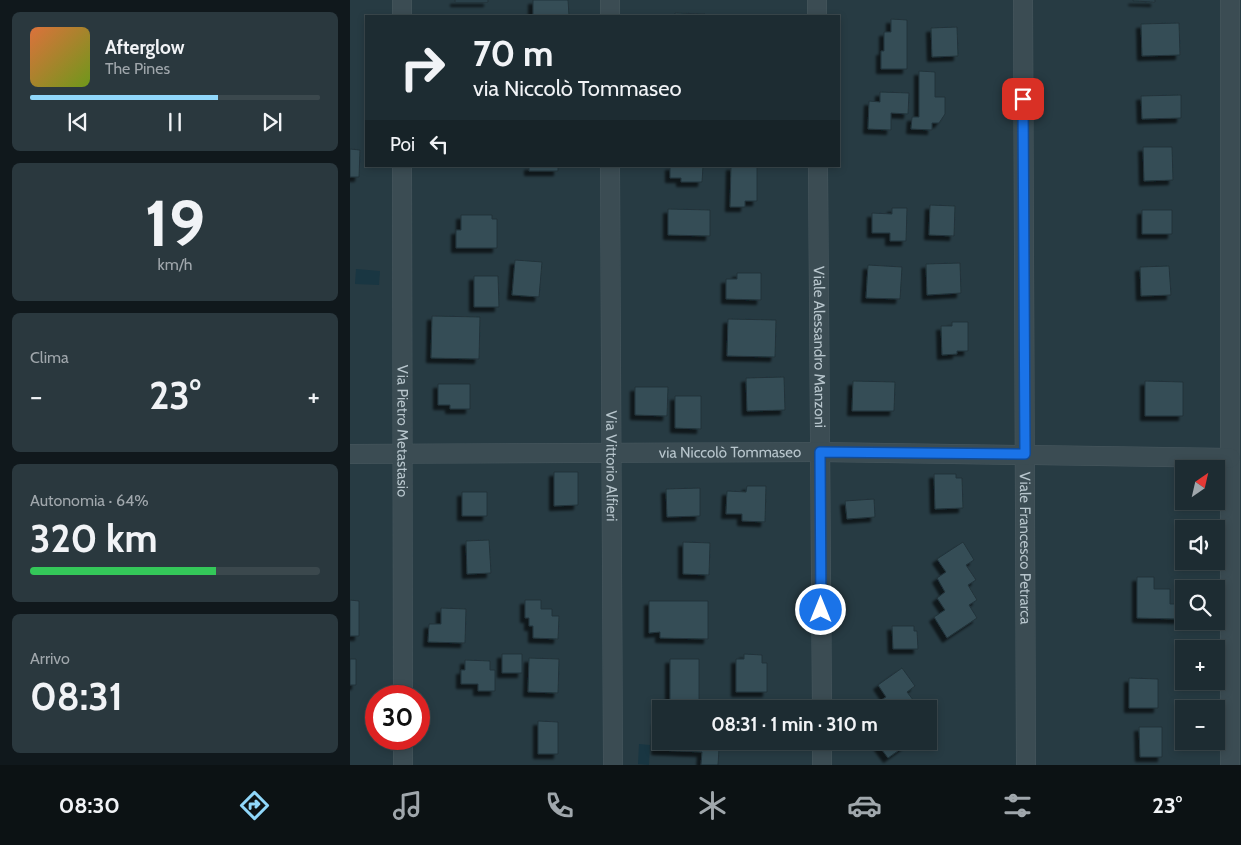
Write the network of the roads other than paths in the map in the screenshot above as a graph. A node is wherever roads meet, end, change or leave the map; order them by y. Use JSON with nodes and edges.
{"nodes":[{"id":1,"x":402,"y":0,"type":"edge"},
{"id":2,"x":610,"y":0,"type":"edge"},
{"id":3,"x":817,"y":0,"type":"edge"},
{"id":4,"x":1023,"y":0,"type":"edge"},
{"id":5,"x":1230,"y":0,"type":"edge"},
{"id":6,"x":402,"y":15,"type":"edge"},
{"id":7,"x":610,"y":15,"type":"edge"},
{"id":8,"x":817,"y":15,"type":"edge"},
{"id":9,"x":402,"y":167,"type":"edge"},
{"id":10,"x":610,"y":167,"type":"edge"},
{"id":11,"x":818,"y":167,"type":"edge"},
{"id":12,"x":820,"y":452,"type":"junction"},
{"id":13,"x":612,"y":453,"type":"junction"},
{"id":14,"x":350,"y":454,"type":"edge"},
{"id":15,"x":1025,"y":454,"type":"junction"},
{"id":16,"x":402,"y":455,"type":"junction"},
{"id":17,"x":1230,"y":458,"type":"junction"},
{"id":18,"x":402,"y":685,"type":"edge"},
{"id":19,"x":822,"y":700,"type":"edge"},
{"id":20,"x":403,"y":750,"type":"edge"},
{"id":21,"x":822,"y":750,"type":"edge"},
{"id":22,"x":403,"y":765,"type":"edge"},
{"id":23,"x":613,"y":765,"type":"edge"},
{"id":24,"x":822,"y":765,"type":"edge"},
{"id":25,"x":1026,"y":765,"type":"edge"},
{"id":26,"x":1230,"y":765,"type":"edge"}],
"edges":[{"from":1,"to":6,"type":"street"},
{"from":2,"to":7,"type":"street"},
{"from":3,"to":8,"type":"street"},
{"from":4,"to":15,"type":"street","name":"Viale Francesco Petrarca"},
{"from":5,"to":17,"type":"street"},
{"from":9,"to":16,"type":"street","name":"Via Pietro Metastasio"},
{"from":10,"to":13,"type":"street","name":"Via Vittorio Alfieri"},
{"from":11,"to":12,"type":"street","name":"Viale Alessandro Manzoni"},
{"from":12,"to":13,"type":"street","name":"via Niccolò Tommaseo"},
{"from":12,"to":15,"type":"street","name":"via Niccolò Tommaseo"},
{"from":12,"to":19,"type":"street","name":"Viale Alessandro Manzoni"},
{"from":13,"to":16,"type":"street","name":"via Niccolò Tommaseo"},
{"from":13,"to":23,"type":"street","name":"Via Vittorio Alfieri"},
{"from":14,"to":16,"type":"street","name":"via Niccolò Tommaseo"},
{"from":15,"to":17,"type":"street","name":"via Niccolò Tommaseo"},
{"from":15,"to":25,"type":"street","name":"Viale Francesco Petrarca"},
{"from":16,"to":18,"type":"street","name":"Via Pietro Metastasio"},
{"from":17,"to":26,"type":"street"},
{"from":20,"to":22,"type":"street"},
{"from":21,"to":24,"type":"street"}]}
